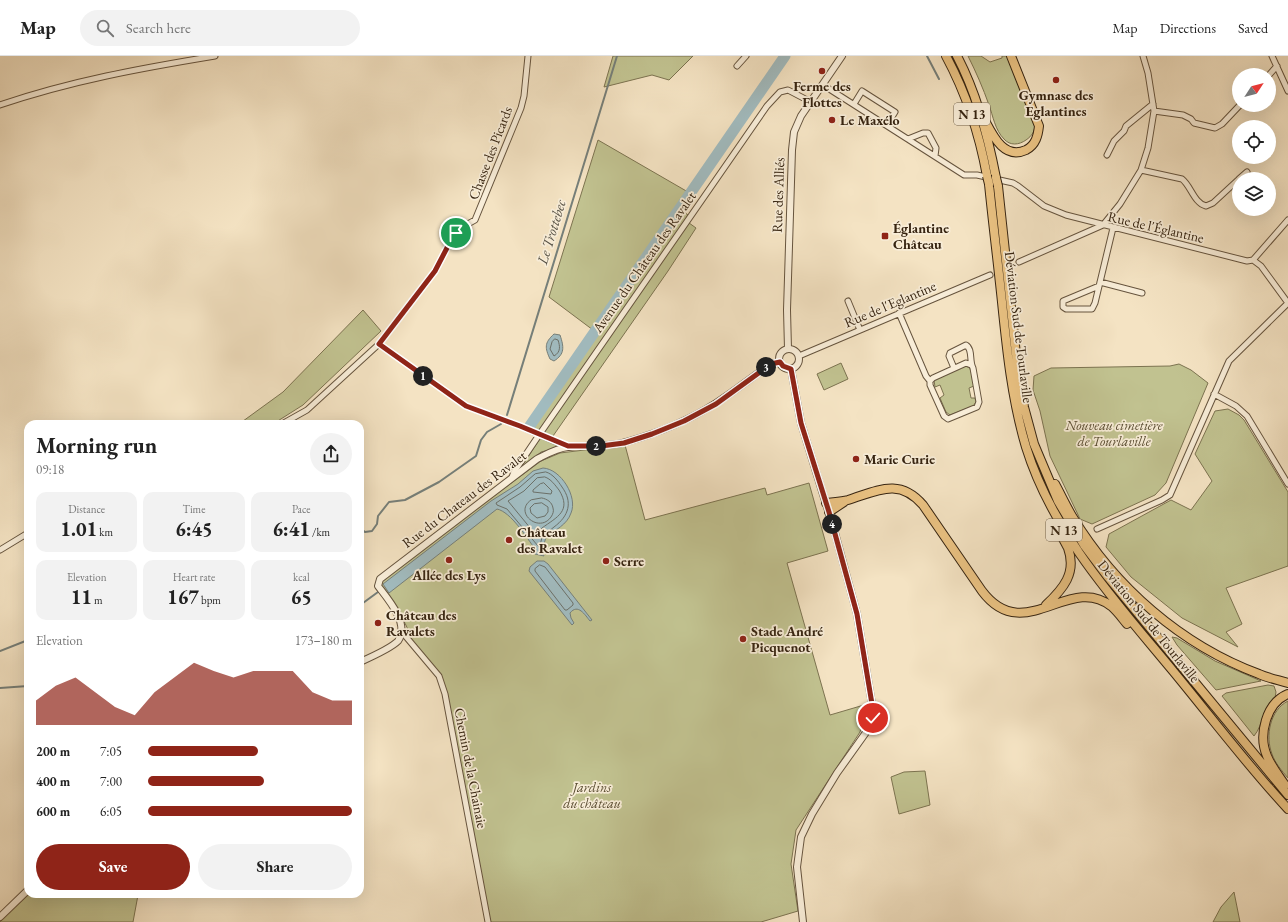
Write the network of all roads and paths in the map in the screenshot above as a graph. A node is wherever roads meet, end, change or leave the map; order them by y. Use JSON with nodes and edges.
{"nodes":[{"id":1,"x":215,"y":56,"type":"edge"},
{"id":2,"x":528,"y":56,"type":"edge"},
{"id":3,"x":746,"y":56,"type":"edge"},
{"id":4,"x":842,"y":56,"type":"edge"},
{"id":5,"x":946,"y":56,"type":"edge"},
{"id":6,"x":956,"y":56,"type":"edge"},
{"id":7,"x":1011,"y":56,"type":"edge"},
{"id":8,"x":1143,"y":56,"type":"edge"},
{"id":9,"x":1272,"y":56,"type":"edge"},
{"id":10,"x":737,"y":66,"type":"dead end"},
{"id":11,"x":1277,"y":66,"type":"joint"},
{"id":12,"x":823,"y":84,"type":"junction"},
{"id":13,"x":1288,"y":91,"type":"edge"},
{"id":14,"x":811,"y":102,"type":"junction"},
{"id":15,"x":854,"y":104,"type":"junction"},
{"id":16,"x":1153,"y":104,"type":"junction"},
{"id":17,"x":0,"y":105,"type":"edge"},
{"id":18,"x":1154,"y":111,"type":"junction"},
{"id":19,"x":1233,"y":112,"type":"edge"},
{"id":20,"x":982,"y":115,"type":"junction"},
{"id":21,"x":887,"y":125,"type":"junction"},
{"id":22,"x":908,"y":139,"type":"junction"},
{"id":23,"x":1107,"y":155,"type":"dead end"},
{"id":24,"x":936,"y":156,"type":"junction"},
{"id":25,"x":1141,"y":170,"type":"junction"},
{"id":26,"x":1232,"y":185,"type":"edge"},
{"id":27,"x":1288,"y":220,"type":"edge"},
{"id":28,"x":1103,"y":225,"type":"junction"},
{"id":29,"x":1113,"y":228,"type":"junction"},
{"id":30,"x":1253,"y":260,"type":"junction"},
{"id":31,"x":1018,"y":262,"type":"dead end"},
{"id":32,"x":990,"y":275,"type":"dead end"},
{"id":33,"x":1100,"y":284,"type":"junction"},
{"id":34,"x":1142,"y":293,"type":"dead end"},
{"id":35,"x":848,"y":301,"type":"dead end"},
{"id":36,"x":1288,"y":303,"type":"edge"},
{"id":37,"x":899,"y":313,"type":"junction"},
{"id":38,"x":860,"y":330,"type":"junction"},
{"id":39,"x":379,"y":344,"type":"junction"},
{"id":40,"x":788,"y":349,"type":"junction"},
{"id":41,"x":799,"y":356,"type":"junction"},
{"id":42,"x":780,"y":362,"type":"junction"},
{"id":43,"x":971,"y":365,"type":"junction"},
{"id":44,"x":954,"y":368,"type":"junction"},
{"id":45,"x":791,"y":369,"type":"junction"},
{"id":46,"x":930,"y":381,"type":"junction"},
{"id":47,"x":1214,"y":394,"type":"junction"},
{"id":48,"x":289,"y":420,"type":"edge"},
{"id":49,"x":538,"y":435,"type":"junction"},
{"id":50,"x":568,"y":446,"type":"junction"},
{"id":51,"x":1041,"y":464,"type":"junction"},
{"id":52,"x":512,"y":477,"type":"junction"},
{"id":53,"x":1288,"y":484,"type":"edge"},
{"id":54,"x":846,"y":500,"type":"junction"},
{"id":55,"x":1048,"y":501,"type":"junction"},
{"id":56,"x":826,"y":503,"type":"junction"},
{"id":57,"x":829,"y":512,"type":"junction"},
{"id":58,"x":1097,"y":529,"type":"dead end"},
{"id":59,"x":24,"y":535,"type":"edge"},
{"id":60,"x":0,"y":550,"type":"edge"},
{"id":61,"x":1044,"y":607,"type":"junction"},
{"id":62,"x":402,"y":632,"type":"junction"},
{"id":63,"x":364,"y":660,"type":"edge"},
{"id":64,"x":1288,"y":683,"type":"edge"},
{"id":65,"x":1288,"y":694,"type":"edge"},
{"id":66,"x":1224,"y":734,"type":"junction"},
{"id":67,"x":1288,"y":789,"type":"edge"},
{"id":68,"x":1288,"y":795,"type":"edge"},
{"id":69,"x":1288,"y":809,"type":"edge"},
{"id":70,"x":24,"y":894,"type":"edge"},
{"id":71,"x":0,"y":917,"type":"edge"},
{"id":72,"x":488,"y":922,"type":"edge"},
{"id":73,"x":803,"y":922,"type":"edge"}],
"edges":[{"from":1,"to":17,"type":"street"},
{"from":2,"to":39,"type":"street","name":"Chasse des Picards"},
{"from":3,"to":10,"type":"street"},
{"from":4,"to":12,"type":"street","name":"Rue des Alliés"},
{"from":5,"to":55,"type":"highway","name":"Déviation Sud de Tourlaville","number":"N 13"},
{"from":6,"to":20,"type":"highway","name":"Déviation Sud de Tourlaville","number":"N 13"},
{"from":7,"to":20,"type":"highway"},
{"from":8,"to":16,"type":"street"},
{"from":9,"to":11,"type":"street"},
{"from":11,"to":13,"type":"street"},
{"from":12,"to":14,"type":"street","name":"Rue des Alliés"},
{"from":12,"to":15,"type":"street"},
{"from":14,"to":40,"type":"street","name":"Rue des Alliés"},
{"from":14,"to":49,"type":"street","name":"Avenue du Château des Ravalet"},
{"from":15,"to":21,"type":"street"},
{"from":15,"to":21,"type":"street"},
{"from":16,"to":18,"type":"street"},
{"from":16,"to":23,"type":"street"},
{"from":18,"to":19,"type":"street"},
{"from":18,"to":25,"type":"street"},
{"from":20,"to":51,"type":"highway","name":"Déviation Sud de Tourlaville","number":"N 13"},
{"from":21,"to":22,"type":"street"},
{"from":22,"to":24,"type":"street"},
{"from":22,"to":24,"type":"street"},
{"from":24,"to":28,"type":"street"},
{"from":25,"to":26,"type":"street"},
{"from":25,"to":28,"type":"street"},
{"from":27,"to":30,"type":"street"},
{"from":28,"to":29,"type":"street","name":"Rue de l'Églantine"},
{"from":28,"to":31,"type":"street","name":"Rue de l'Églantine"},
{"from":29,"to":30,"type":"street","name":"Rue de l'Églantine"},
{"from":29,"to":33,"type":"street"},
{"from":30,"to":36,"type":"street"},
{"from":32,"to":37,"type":"street","name":"Rue de l'Eglantine"},
{"from":33,"to":33,"type":"street"},
{"from":33,"to":34,"type":"street"},
{"from":35,"to":38,"type":"street"},
{"from":36,"to":47,"type":"street"},
{"from":37,"to":38,"type":"street","name":"Rue de l'Eglantine"},
{"from":37,"to":46,"type":"street"},
{"from":38,"to":41,"type":"street","name":"Rue de l'Eglantine"},
{"from":39,"to":48,"type":"street","name":"Chasse des Picards"},
{"from":39,"to":49,"type":"street"},
{"from":40,"to":41,"type":"street"},
{"from":40,"to":42,"type":"street"},
{"from":41,"to":45,"type":"street"},
{"from":42,"to":45,"type":"street"},
{"from":42,"to":50,"type":"street","name":"Rue du Chateau des Ravalet"},
{"from":43,"to":44,"type":"street"},
{"from":43,"to":44,"type":"street"},
{"from":43,"to":46,"type":"street"},
{"from":44,"to":46,"type":"street"},
{"from":45,"to":56,"type":"street"},
{"from":47,"to":53,"type":"street"},
{"from":47,"to":58,"type":"street"},
{"from":49,"to":50,"type":"street"},
{"from":49,"to":52,"type":"street","name":"Avenue du Château des Ravalet"},
{"from":50,"to":52,"type":"street","name":"Rue du Chateau des Ravalet"},
{"from":51,"to":64,"type":"highway"},
{"from":51,"to":68,"type":"highway","name":"Déviation Sud de Tourlaville","number":"N 13"},
{"from":52,"to":62,"type":"street","name":"Rue du Chateau des Ravalet"},
{"from":54,"to":56,"type":"highway"},
{"from":54,"to":57,"type":"highway"},
{"from":54,"to":61,"type":"highway"},
{"from":55,"to":61,"type":"highway"},
{"from":55,"to":66,"type":"highway","name":"Déviation Sud de Tourlaville","number":"N 13"},
{"from":56,"to":57,"type":"street"},
{"from":57,"to":73,"type":"street"},
{"from":59,"to":60,"type":"street"},
{"from":61,"to":66,"type":"highway"},
{"from":62,"to":63,"type":"street"},
{"from":62,"to":72,"type":"street","name":"Chemin de la Chainaie"},
{"from":65,"to":67,"type":"highway"},
{"from":66,"to":69,"type":"highway","name":"Déviation Sud de Tourlaville","number":"N 13"},
{"from":70,"to":71,"type":"street"}]}
